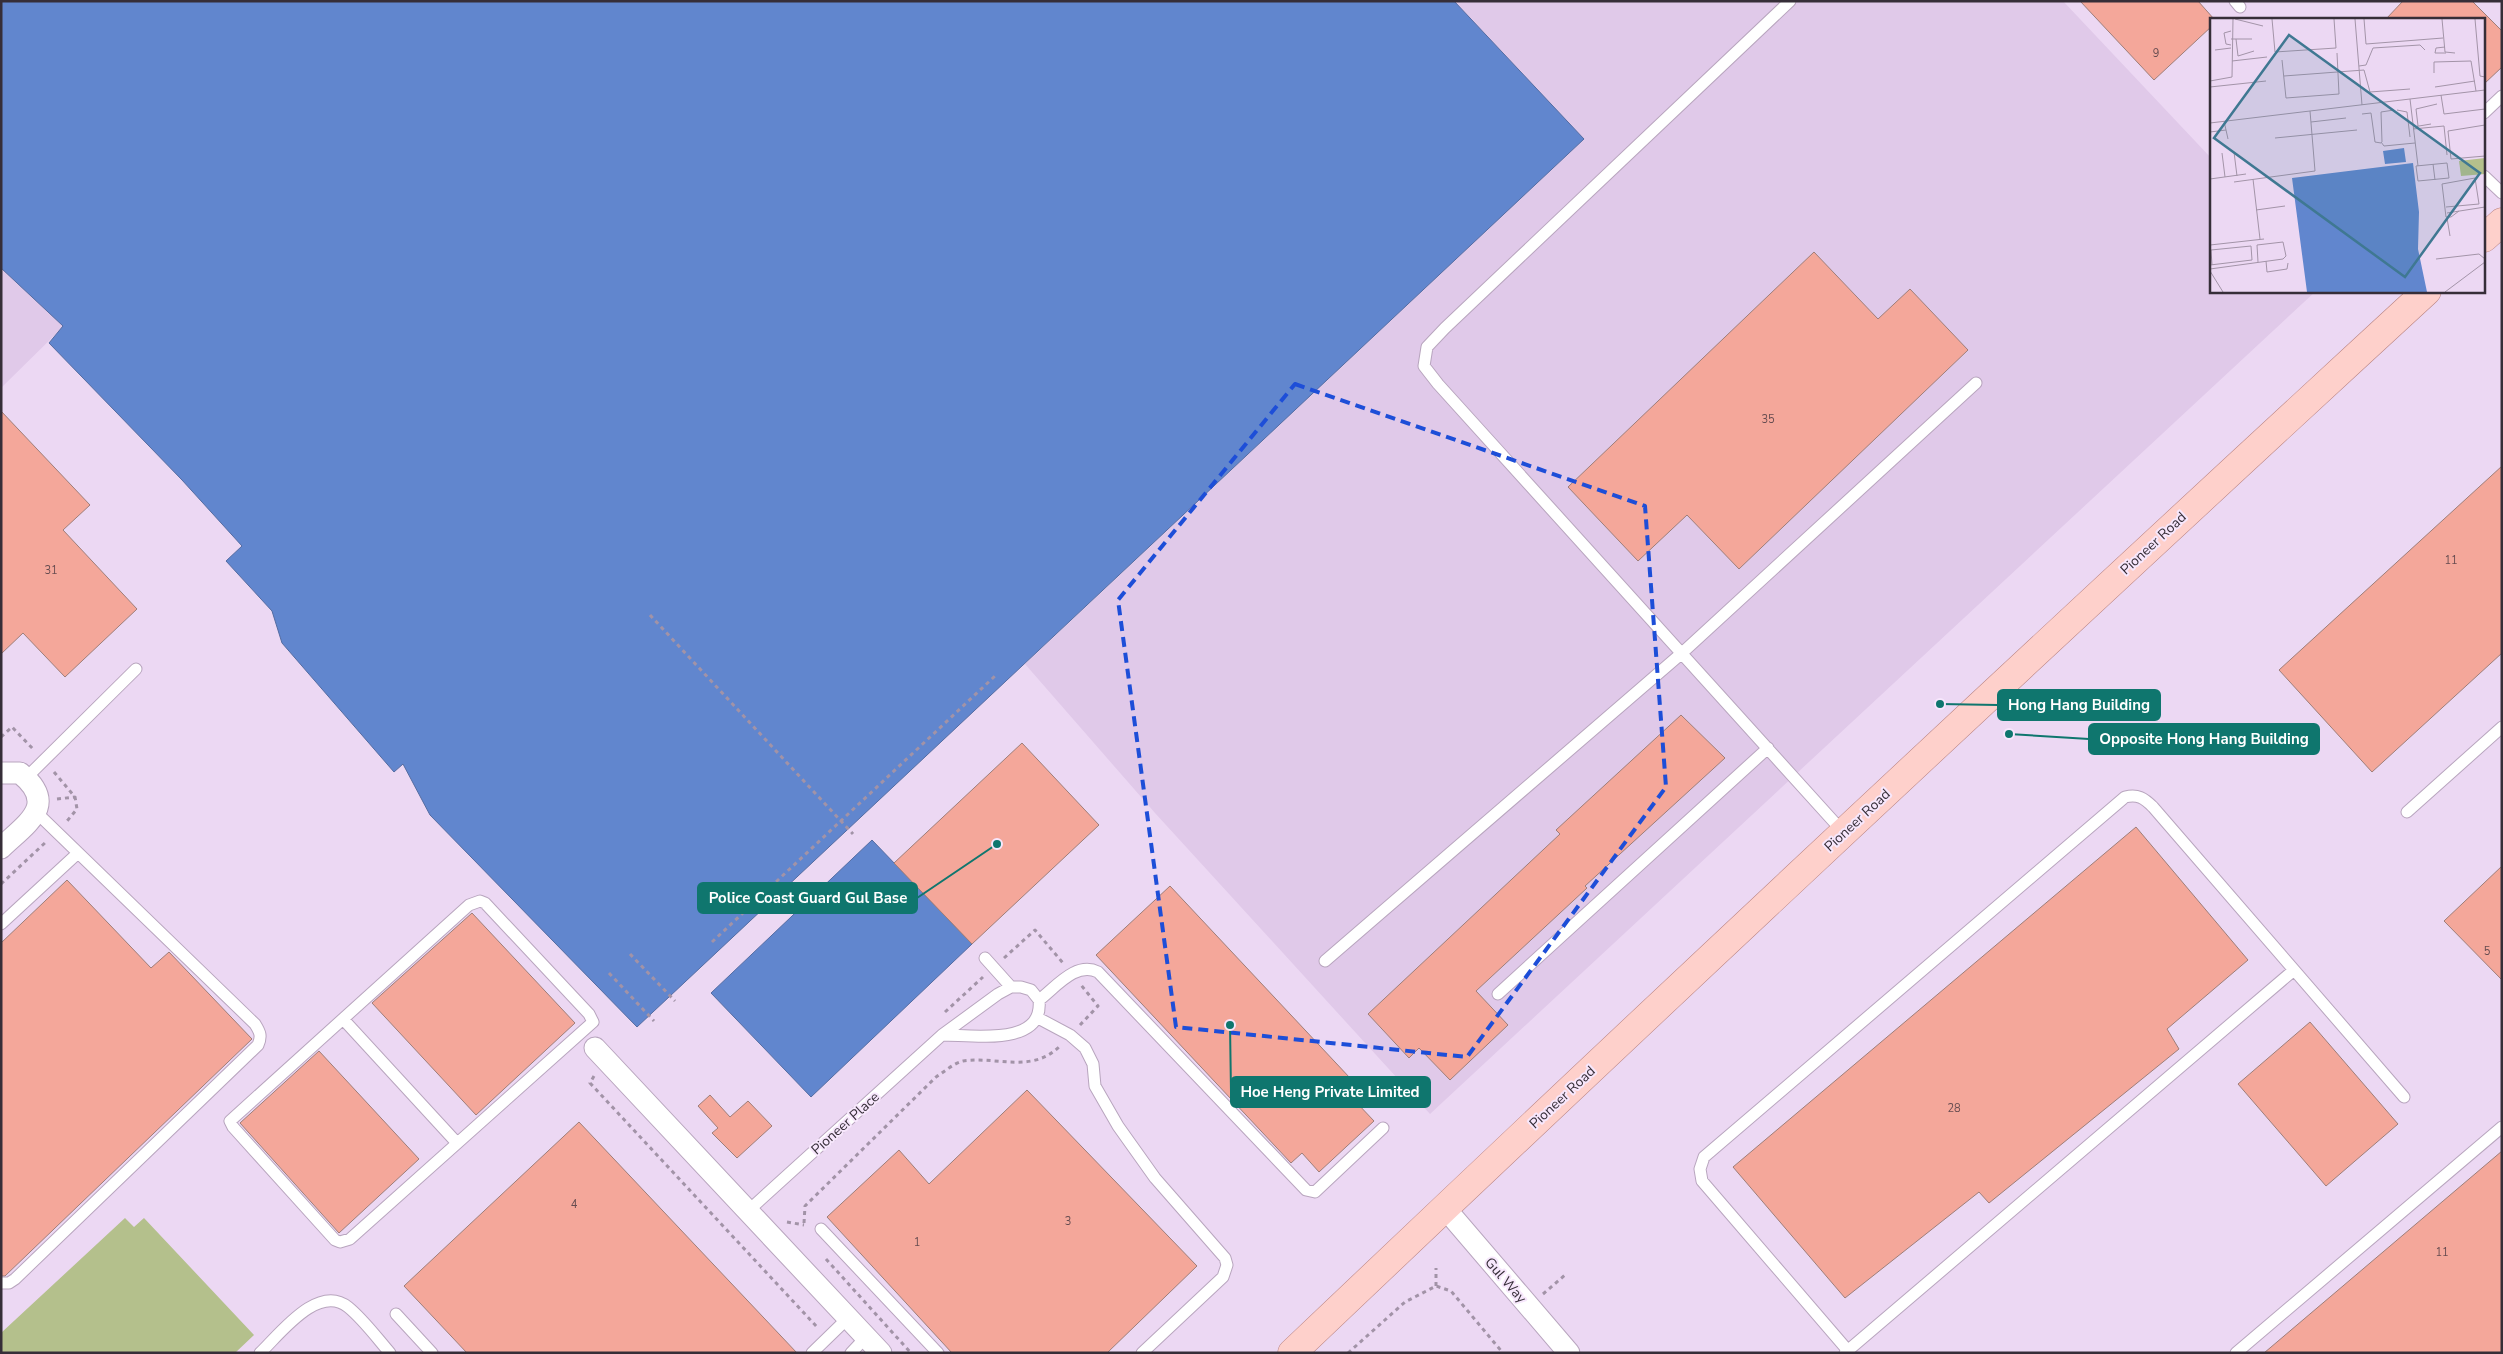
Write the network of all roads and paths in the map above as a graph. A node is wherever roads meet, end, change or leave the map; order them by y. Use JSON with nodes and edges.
{"nodes":[{"id":1,"x":1790,"y":1,"type":"edge"},
{"id":2,"x":2502,"y":96,"type":"edge"},
{"id":3,"x":2486,"y":111,"type":"edge"},
{"id":4,"x":2486,"y":178,"type":"edge"},
{"id":5,"x":2502,"y":193,"type":"edge"},
{"id":6,"x":2502,"y":222,"type":"edge"},
{"id":7,"x":2486,"y":236,"type":"edge"},
{"id":8,"x":2426,"y":292,"type":"edge"},
{"id":9,"x":1976,"y":383,"type":"dead end"},
{"id":10,"x":650,"y":614,"type":"dead end"},
{"id":11,"x":1682,"y":653,"type":"junction"},
{"id":12,"x":136,"y":669,"type":"dead end"},
{"id":13,"x":995,"y":676,"type":"dead end"},
{"id":14,"x":2502,"y":727,"type":"edge"},
{"id":15,"x":1768,"y":748,"type":"junction"},
{"id":16,"x":2,"y":772,"type":"edge"},
{"id":17,"x":26,"y":778,"type":"junction"},
{"id":18,"x":2407,"y":812,"type":"dead end"},
{"id":19,"x":37,"y":813,"type":"junction"},
{"id":20,"x":840,"y":821,"type":"junction"},
{"id":21,"x":56,"y":832,"type":"junction"},
{"id":22,"x":1844,"y":833,"type":"junction"},
{"id":23,"x":853,"y":834,"type":"dead end"},
{"id":24,"x":1,"y":848,"type":"edge"},
{"id":25,"x":78,"y":853,"type":"junction"},
{"id":26,"x":1,"y":884,"type":"edge"},
{"id":27,"x":1,"y":924,"type":"edge"},
{"id":28,"x":712,"y":942,"type":"dead end"},
{"id":29,"x":630,"y":954,"type":"dead end"},
{"id":30,"x":985,"y":958,"type":"dead end"},
{"id":31,"x":1326,"y":961,"type":"dead end"},
{"id":32,"x":993,"y":968,"type":"junction"},
{"id":33,"x":2294,"y":970,"type":"junction"},
{"id":34,"x":609,"y":973,"type":"dead end"},
{"id":35,"x":1072,"y":974,"type":"junction"},
{"id":36,"x":1011,"y":987,"type":"junction"},
{"id":37,"x":1498,"y":994,"type":"dead end"},
{"id":38,"x":1039,"y":1000,"type":"junction"},
{"id":39,"x":675,"y":1002,"type":"dead end"},
{"id":40,"x":942,"y":1015,"type":"dead end"},
{"id":41,"x":1038,"y":1018,"type":"junction"},
{"id":42,"x":343,"y":1019,"type":"junction"},
{"id":43,"x":654,"y":1021,"type":"dead end"},
{"id":44,"x":942,"y":1035,"type":"junction"},
{"id":45,"x":1070,"y":1035,"type":"junction"},
{"id":46,"x":594,"y":1046,"type":"junction"},
{"id":47,"x":2404,"y":1097,"type":"dead end"},
{"id":48,"x":2502,"y":1127,"type":"edge"},
{"id":49,"x":1383,"y":1128,"type":"dead end"},
{"id":50,"x":457,"y":1143,"type":"junction"},
{"id":51,"x":1444,"y":1207,"type":"junction"},
{"id":52,"x":748,"y":1211,"type":"junction"},
{"id":53,"x":804,"y":1223,"type":"dead end"},
{"id":54,"x":821,"y":1229,"type":"dead end"},
{"id":55,"x":1436,"y":1268,"type":"dead end"},
{"id":56,"x":1,"y":1283,"type":"edge"},
{"id":57,"x":1436,"y":1286,"type":"junction"},
{"id":58,"x":396,"y":1314,"type":"dead end"},
{"id":59,"x":848,"y":1318,"type":"junction"},
{"id":60,"x":866,"y":1337,"type":"junction"},
{"id":61,"x":827,"y":1338,"type":"junction"},
{"id":62,"x":1848,"y":1352,"type":"edge"},
{"id":63,"x":260,"y":1353,"type":"edge"},
{"id":64,"x":390,"y":1353,"type":"edge"},
{"id":65,"x":432,"y":1353,"type":"edge"},
{"id":66,"x":812,"y":1353,"type":"edge"},
{"id":67,"x":851,"y":1353,"type":"edge"},
{"id":68,"x":881,"y":1353,"type":"edge"},
{"id":69,"x":938,"y":1353,"type":"edge"},
{"id":70,"x":1142,"y":1353,"type":"edge"},
{"id":71,"x":1292,"y":1353,"type":"edge"},
{"id":72,"x":1348,"y":1353,"type":"edge"},
{"id":73,"x":1503,"y":1353,"type":"edge"},
{"id":74,"x":1569,"y":1353,"type":"edge"},
{"id":75,"x":2236,"y":1353,"type":"edge"}],
"edges":[{"from":1,"to":11,"type":"lane"},
{"from":2,"to":3,"type":"lane"},
{"from":4,"to":5,"type":"lane"},
{"from":6,"to":7,"type":"main road"},
{"from":8,"to":22,"type":"main road","name":"Pioneer Road"},
{"from":9,"to":11,"type":"lane"},
{"from":10,"to":20,"type":"path"},
{"from":11,"to":15,"type":"lane"},
{"from":11,"to":31,"type":"lane"},
{"from":12,"to":17,"type":"lane"},
{"from":13,"to":20,"type":"path"},
{"from":14,"to":18,"type":"lane"},
{"from":15,"to":22,"type":"lane"},
{"from":15,"to":37,"type":"lane"},
{"from":16,"to":17,"type":"street"},
{"from":17,"to":19,"type":"street"},
{"from":19,"to":21,"type":"lane"},
{"from":19,"to":24,"type":"street"},
{"from":20,"to":23,"type":"path"},
{"from":20,"to":28,"type":"path"},
{"from":21,"to":25,"type":"lane"},
{"from":21,"to":26,"type":"path"},
{"from":22,"to":51,"type":"main road","name":"Pioneer Road"},
{"from":25,"to":27,"type":"lane"},
{"from":25,"to":56,"type":"lane"},
{"from":29,"to":39,"type":"path"},
{"from":30,"to":32,"type":"lane"},
{"from":32,"to":35,"type":"path"},
{"from":32,"to":36,"type":"lane"},
{"from":32,"to":40,"type":"path"},
{"from":33,"to":47,"type":"lane"},
{"from":33,"to":62,"type":"lane"},
{"from":33,"to":62,"type":"lane"},
{"from":34,"to":43,"type":"path"},
{"from":35,"to":38,"type":"lane"},
{"from":35,"to":45,"type":"path"},
{"from":35,"to":49,"type":"lane"},
{"from":36,"to":38,"type":"lane"},
{"from":36,"to":44,"type":"lane","name":"Pioneer Place"},
{"from":38,"to":41,"type":"lane"},
{"from":41,"to":44,"type":"lane"},
{"from":41,"to":45,"type":"lane"},
{"from":42,"to":46,"type":"lane"},
{"from":42,"to":50,"type":"lane"},
{"from":42,"to":50,"type":"lane"},
{"from":44,"to":52,"type":"lane","name":"Pioneer Place"},
{"from":45,"to":53,"type":"path"},
{"from":45,"to":70,"type":"lane"},
{"from":46,"to":50,"type":"lane"},
{"from":46,"to":52,"type":"street"},
{"from":46,"to":61,"type":"path"},
{"from":48,"to":75,"type":"lane"},
{"from":51,"to":71,"type":"main road","name":"Pioneer Road"},
{"from":51,"to":74,"type":"street","name":"Gul Way"},
{"from":52,"to":59,"type":"street"},
{"from":54,"to":69,"type":"lane"},
{"from":55,"to":57,"type":"path"},
{"from":57,"to":72,"type":"path"},
{"from":57,"to":73,"type":"path"},
{"from":58,"to":65,"type":"lane"},
{"from":59,"to":60,"type":"street"},
{"from":59,"to":61,"type":"lane"},
{"from":60,"to":67,"type":"lane"},
{"from":60,"to":68,"type":"street"},
{"from":61,"to":66,"type":"lane"},
{"from":63,"to":64,"type":"lane"}]}
